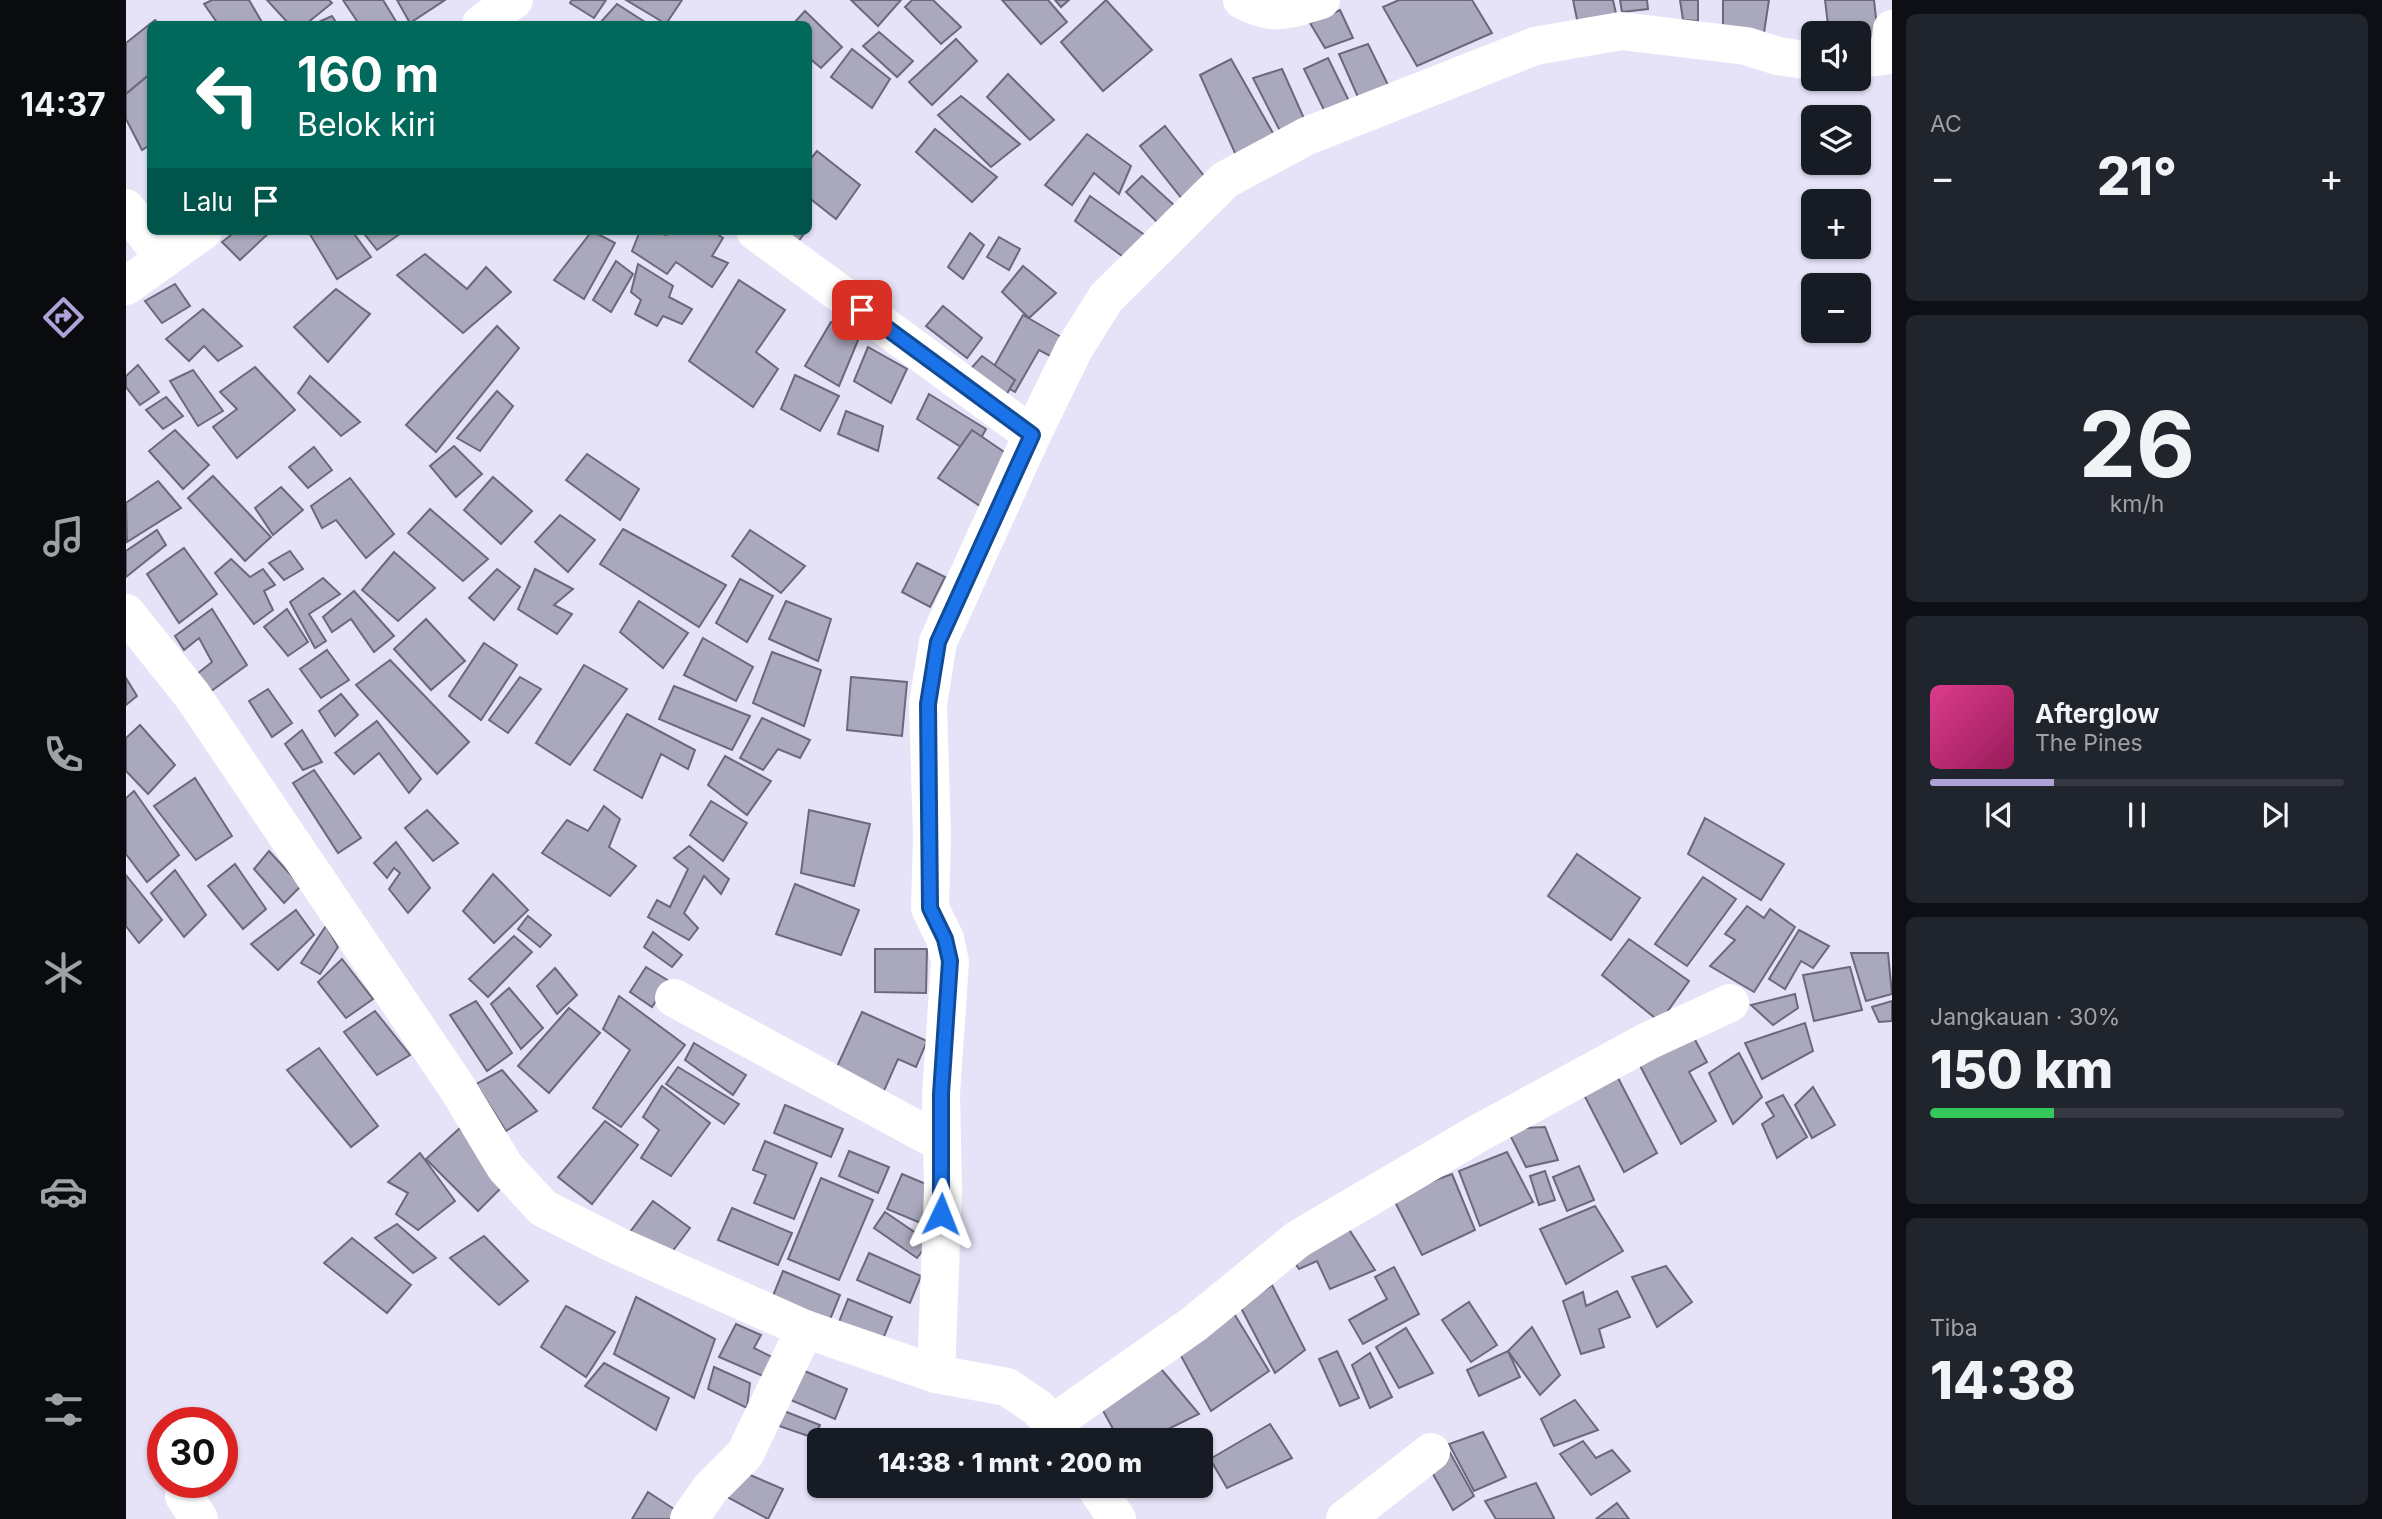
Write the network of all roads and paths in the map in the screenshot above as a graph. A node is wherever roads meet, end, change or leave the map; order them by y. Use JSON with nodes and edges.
{"nodes":[{"id":1,"x":514,"y":0,"type":"edge"},
{"id":2,"x":1242,"y":0,"type":"edge"},
{"id":3,"x":1321,"y":0,"type":"edge"},
{"id":4,"x":485,"y":21,"type":"edge"},
{"id":5,"x":1892,"y":29,"type":"edge"},
{"id":6,"x":1871,"y":58,"type":"edge"},
{"id":7,"x":1801,"y":60,"type":"edge"},
{"id":8,"x":126,"y":208,"type":"edge"},
{"id":9,"x":197,"y":235,"type":"edge"},
{"id":10,"x":760,"y":235,"type":"edge"},
{"id":11,"x":164,"y":259,"type":"junction"},
{"id":12,"x":126,"y":286,"type":"edge"},
{"id":13,"x":1032,"y":435,"type":"junction"},
{"id":14,"x":126,"y":613,"type":"edge"},
{"id":15,"x":674,"y":998,"type":"dead end"},
{"id":16,"x":1730,"y":1003,"type":"dead end"},
{"id":17,"x":940,"y":1142,"type":"junction"},
{"id":18,"x":805,"y":1329,"type":"junction"},
{"id":19,"x":936,"y":1374,"type":"junction"},
{"id":20,"x":1056,"y":1428,"type":"edge"},
{"id":21,"x":1064,"y":1428,"type":"edge"},
{"id":22,"x":1431,"y":1452,"type":"dead end"},
{"id":23,"x":1103,"y":1498,"type":"edge"},
{"id":24,"x":689,"y":1519,"type":"edge"},
{"id":25,"x":1117,"y":1519,"type":"edge"},
{"id":26,"x":1345,"y":1519,"type":"edge"}],
"edges":[{"from":1,"to":4,"type":"street"},
{"from":2,"to":3,"type":"street"},
{"from":5,"to":6,"type":"street"},
{"from":7,"to":13,"type":"street"},
{"from":8,"to":11,"type":"street"},
{"from":9,"to":11,"type":"street"},
{"from":10,"to":13,"type":"street"},
{"from":11,"to":12,"type":"street"},
{"from":13,"to":17,"type":"street"},
{"from":14,"to":18,"type":"street"},
{"from":15,"to":17,"type":"street"},
{"from":16,"to":21,"type":"street"},
{"from":17,"to":19,"type":"street"},
{"from":18,"to":19,"type":"street"},
{"from":18,"to":24,"type":"street"},
{"from":19,"to":20,"type":"street"},
{"from":22,"to":26,"type":"street"},
{"from":23,"to":25,"type":"street"}]}
